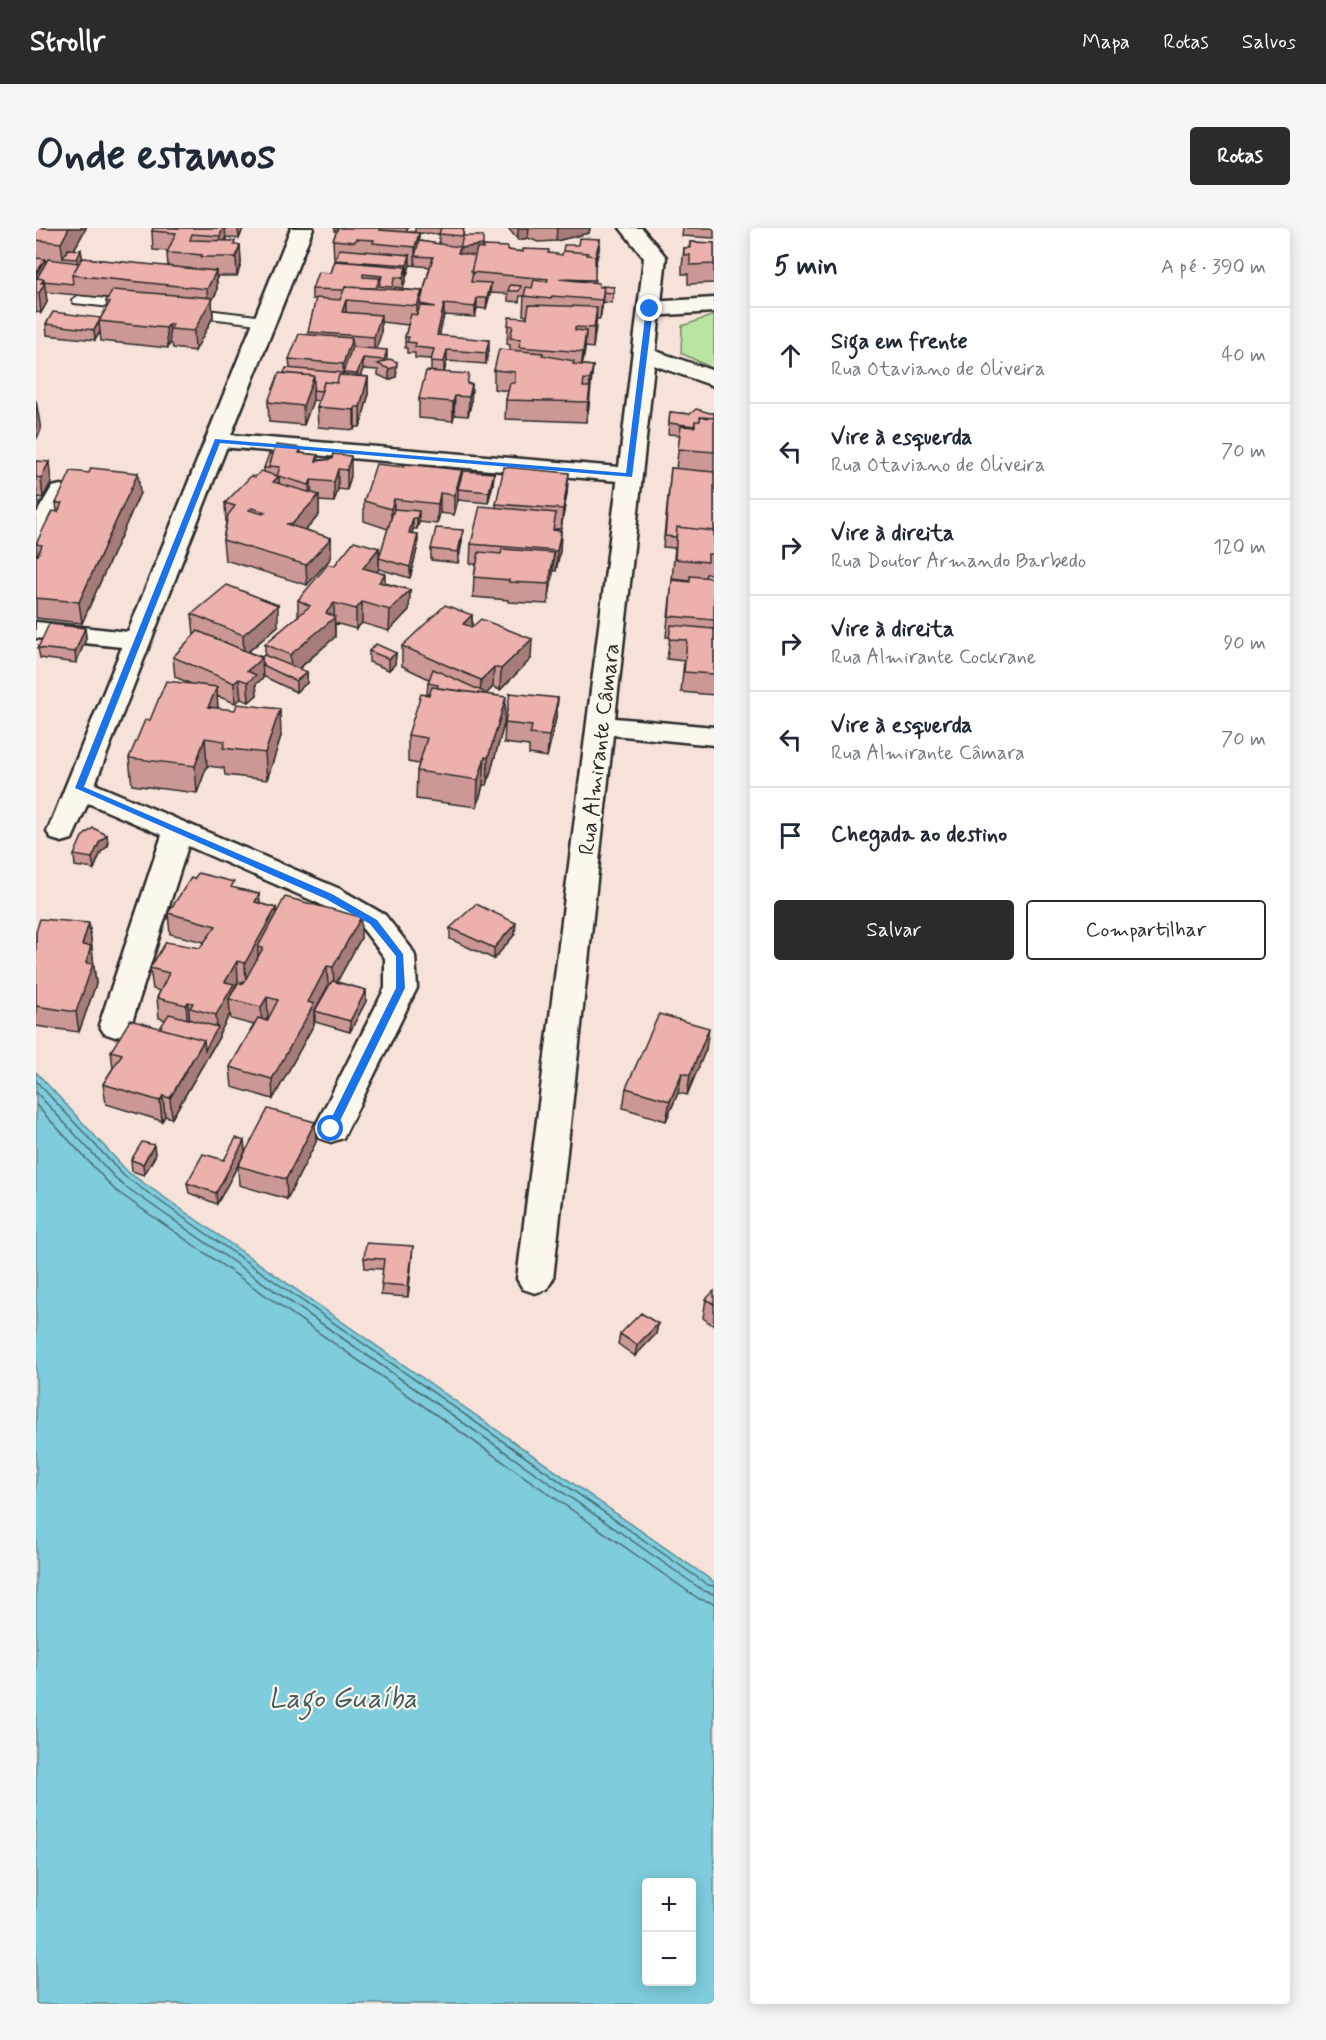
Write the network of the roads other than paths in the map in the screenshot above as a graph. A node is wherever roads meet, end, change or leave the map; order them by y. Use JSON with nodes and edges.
{"nodes":[{"id":1,"x":302,"y":228,"type":"edge"},
{"id":2,"x":631,"y":228,"type":"edge"},
{"id":3,"x":78,"y":300,"type":"dead end"},
{"id":4,"x":714,"y":305,"type":"edge"},
{"id":5,"x":148,"y":307,"type":"edge"},
{"id":6,"x":650,"y":309,"type":"junction"},
{"id":7,"x":171,"y":310,"type":"edge"},
{"id":8,"x":265,"y":321,"type":"junction"},
{"id":9,"x":644,"y":354,"type":"junction"},
{"id":10,"x":714,"y":379,"type":"edge"},
{"id":11,"x":217,"y":441,"type":"junction"},
{"id":12,"x":630,"y":475,"type":"junction"},
{"id":13,"x":61,"y":492,"type":"edge"},
{"id":14,"x":36,"y":535,"type":"edge"},
{"id":15,"x":36,"y":630,"type":"edge"},
{"id":16,"x":138,"y":641,"type":"junction"},
{"id":17,"x":601,"y":725,"type":"junction"},
{"id":18,"x":714,"y":736,"type":"edge"},
{"id":19,"x":79,"y":788,"type":"junction"},
{"id":20,"x":178,"y":831,"type":"junction"},
{"id":21,"x":62,"y":832,"type":"dead end"},
{"id":22,"x":115,"y":1025,"type":"dead end"},
{"id":23,"x":331,"y":1129,"type":"dead end"},
{"id":24,"x":535,"y":1279,"type":"dead end"}],
"edges":[{"from":1,"to":8,"type":"street"},
{"from":2,"to":6,"type":"street","name":"Rua Almirante Câmara"},
{"from":3,"to":5,"type":"lane"},
{"from":4,"to":6,"type":"street"},
{"from":6,"to":9,"type":"street","name":"Rua Almirante Câmara"},
{"from":7,"to":8,"type":"lane"},
{"from":8,"to":11,"type":"street"},
{"from":9,"to":10,"type":"street"},
{"from":9,"to":12,"type":"street","name":"Rua Almirante Câmara"},
{"from":11,"to":12,"type":"street"},
{"from":11,"to":16,"type":"street"},
{"from":12,"to":17,"type":"street","name":"Rua Almirante Câmara"},
{"from":13,"to":14,"type":"street"},
{"from":15,"to":16,"type":"street"},
{"from":16,"to":19,"type":"street"},
{"from":17,"to":18,"type":"street"},
{"from":17,"to":24,"type":"street","name":"Rua Almirante Câmara"},
{"from":19,"to":20,"type":"street"},
{"from":19,"to":21,"type":"street"},
{"from":20,"to":22,"type":"street"},
{"from":20,"to":23,"type":"street"}]}
